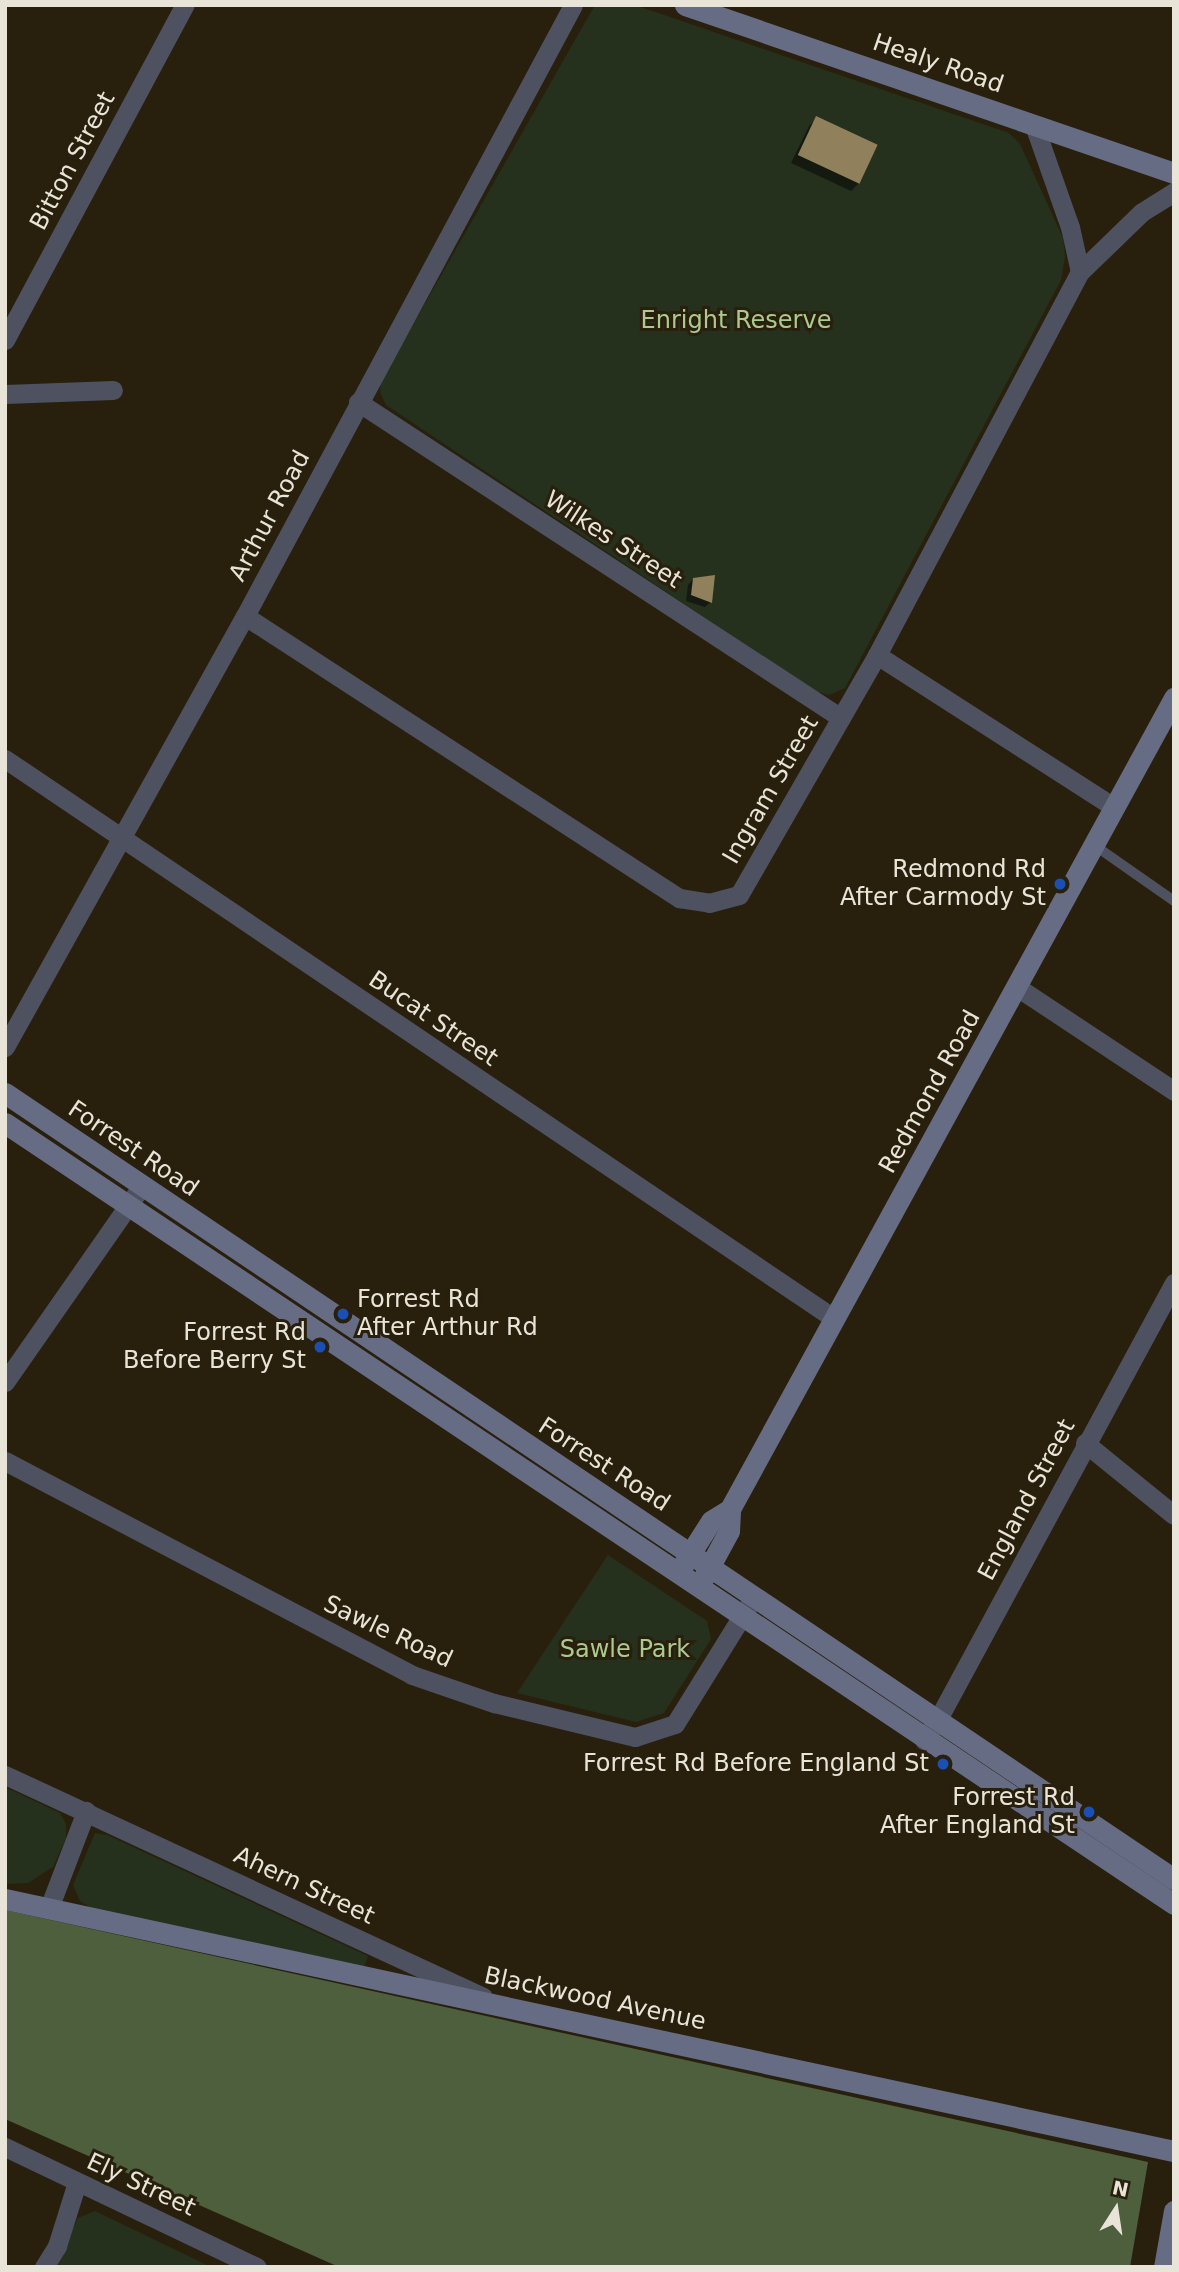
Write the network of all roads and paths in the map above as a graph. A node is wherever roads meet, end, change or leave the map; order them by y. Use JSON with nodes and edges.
{"nodes":[{"id":1,"x":185,"y":5,"type":"edge"},
{"id":2,"x":573,"y":5,"type":"edge"},
{"id":3,"x":685,"y":5,"type":"edge"},
{"id":4,"x":1034,"y":125,"type":"junction"},
{"id":5,"x":1174,"y":173,"type":"edge"},
{"id":6,"x":1174,"y":192,"type":"edge"},
{"id":7,"x":1080,"y":272,"type":"junction"},
{"id":8,"x":5,"y":340,"type":"edge"},
{"id":9,"x":113,"y":390,"type":"dead end"},
{"id":10,"x":5,"y":394,"type":"edge"},
{"id":11,"x":358,"y":402,"type":"junction"},
{"id":12,"x":245,"y":616,"type":"junction"},
{"id":13,"x":877,"y":656,"type":"junction"},
{"id":14,"x":1174,"y":698,"type":"edge"},
{"id":15,"x":841,"y":719,"type":"junction"},
{"id":16,"x":5,"y":759,"type":"edge"},
{"id":17,"x":1112,"y":806,"type":"junction"},
{"id":18,"x":122,"y":839,"type":"junction"},
{"id":19,"x":1093,"y":844,"type":"junction"},
{"id":20,"x":1174,"y":901,"type":"edge"},
{"id":21,"x":1017,"y":987,"type":"junction"},
{"id":22,"x":5,"y":1047,"type":"edge"},
{"id":23,"x":1174,"y":1091,"type":"edge"},
{"id":24,"x":5,"y":1093,"type":"edge"},
{"id":25,"x":5,"y":1123,"type":"edge"},
{"id":26,"x":141,"y":1186,"type":"junction"},
{"id":27,"x":128,"y":1206,"type":"junction"},
{"id":28,"x":1174,"y":1283,"type":"edge"},
{"id":29,"x":835,"y":1319,"type":"junction"},
{"id":30,"x":5,"y":1382,"type":"edge"},
{"id":31,"x":1085,"y":1443,"type":"junction"},
{"id":32,"x":5,"y":1461,"type":"edge"},
{"id":33,"x":730,"y":1509,"type":"junction"},
{"id":34,"x":1174,"y":1515,"type":"edge"},
{"id":35,"x":690,"y":1553,"type":"junction"},
{"id":36,"x":710,"y":1567,"type":"junction"},
{"id":37,"x":677,"y":1574,"type":"junction"},
{"id":38,"x":698,"y":1588,"type":"junction"},
{"id":39,"x":747,"y":1607,"type":"junction"},
{"id":40,"x":937,"y":1721,"type":"junction"},
{"id":41,"x":924,"y":1740,"type":"junction"},
{"id":42,"x":5,"y":1774,"type":"edge"},
{"id":43,"x":86,"y":1811,"type":"junction"},
{"id":44,"x":1174,"y":1880,"type":"edge"},
{"id":45,"x":5,"y":1899,"type":"edge"},
{"id":46,"x":1174,"y":1904,"type":"edge"},
{"id":47,"x":49,"y":1908,"type":"junction"},
{"id":48,"x":500,"y":2005,"type":"junction"},
{"id":49,"x":5,"y":2147,"type":"edge"},
{"id":50,"x":1174,"y":2151,"type":"edge"},
{"id":51,"x":77,"y":2182,"type":"junction"},
{"id":52,"x":1174,"y":2211,"type":"edge"},
{"id":53,"x":44,"y":2267,"type":"edge"},
{"id":54,"x":257,"y":2267,"type":"edge"},
{"id":55,"x":1164,"y":2267,"type":"edge"}],
"edges":[{"from":1,"to":8,"type":"street","name":"Bitton Street"},
{"from":2,"to":11,"type":"street","name":"Arthur Road"},
{"from":3,"to":4,"type":"street","name":"Healy Road"},
{"from":4,"to":5,"type":"street","name":"Healy Road"},
{"from":4,"to":7,"type":"street"},
{"from":6,"to":7,"type":"street","name":"Ingram Street"},
{"from":7,"to":13,"type":"street","name":"Ingram Street"},
{"from":9,"to":10,"type":"street"},
{"from":11,"to":12,"type":"street","name":"Arthur Road"},
{"from":11,"to":15,"type":"street","name":"Wilkes Street"},
{"from":12,"to":15,"type":"street","name":"Ingram Street"},
{"from":12,"to":18,"type":"street","name":"Arthur Road"},
{"from":13,"to":15,"type":"street","name":"Ingram Street"},
{"from":13,"to":17,"type":"street"},
{"from":14,"to":17,"type":"street","name":"Redmond Road"},
{"from":16,"to":18,"type":"street","name":"Bucat Street"},
{"from":17,"to":19,"type":"street","name":"Redmond Road"},
{"from":18,"to":22,"type":"street","name":"Arthur Road"},
{"from":18,"to":29,"type":"street","name":"Bucat Street"},
{"from":19,"to":20,"type":"lane"},
{"from":19,"to":21,"type":"street","name":"Redmond Road"},
{"from":21,"to":23,"type":"street"},
{"from":21,"to":29,"type":"street","name":"Redmond Road"},
{"from":24,"to":26,"type":"street","name":"Forrest Road"},
{"from":25,"to":27,"type":"street","name":"Forrest Road"},
{"from":26,"to":27,"type":"street"},
{"from":26,"to":35,"type":"street","name":"Forrest Road"},
{"from":27,"to":30,"type":"street"},
{"from":27,"to":37,"type":"street","name":"Forrest Road"},
{"from":28,"to":31,"type":"street","name":"England Street"},
{"from":29,"to":33,"type":"street","name":"Redmond Road"},
{"from":31,"to":34,"type":"street"},
{"from":31,"to":40,"type":"street","name":"England Street"},
{"from":32,"to":39,"type":"street","name":"Sawle Road"},
{"from":33,"to":35,"type":"street","name":"Redmond Road"},
{"from":33,"to":36,"type":"street","name":"Redmond Road"},
{"from":35,"to":36,"type":"street","name":"Forrest Road"},
{"from":35,"to":37,"type":"street","name":"Redmond Road"},
{"from":36,"to":38,"type":"street","name":"Redmond Road"},
{"from":36,"to":39,"type":"street","name":"Forrest Road"},
{"from":37,"to":38,"type":"street","name":"Forrest Road"},
{"from":38,"to":39,"type":"street","name":"Forrest Road"},
{"from":39,"to":40,"type":"street","name":"Forrest Road"},
{"from":39,"to":41,"type":"street","name":"Forrest Road"},
{"from":40,"to":41,"type":"street","name":"England Street"},
{"from":40,"to":44,"type":"street","name":"Forrest Road"},
{"from":41,"to":46,"type":"street","name":"Forrest Road"},
{"from":42,"to":43,"type":"street","name":"Ahern Street"},
{"from":43,"to":47,"type":"street"},
{"from":43,"to":48,"type":"street","name":"Ahern Street"},
{"from":45,"to":47,"type":"street","name":"Blackwood Avenue"},
{"from":47,"to":48,"type":"street","name":"Blackwood Avenue"},
{"from":48,"to":50,"type":"street","name":"Blackwood Avenue"},
{"from":49,"to":51,"type":"street","name":"Ely Street"},
{"from":51,"to":53,"type":"street"},
{"from":51,"to":54,"type":"street","name":"Ely Street"},
{"from":52,"to":55,"type":"street"}]}
